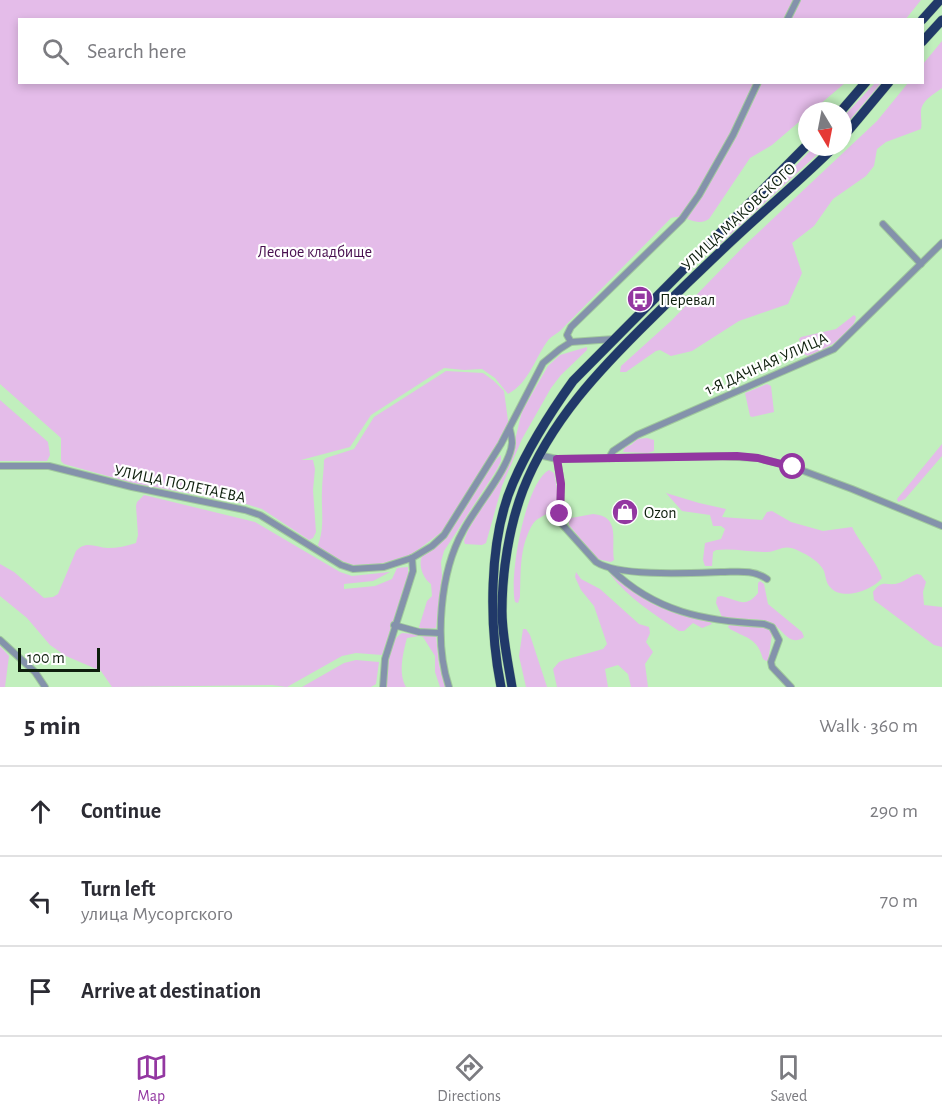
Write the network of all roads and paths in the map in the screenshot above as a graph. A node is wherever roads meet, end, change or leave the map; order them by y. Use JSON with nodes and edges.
{"nodes":[{"id":1,"x":797,"y":0,"type":"edge"},
{"id":2,"x":940,"y":0,"type":"edge"},
{"id":3,"x":788,"y":18,"type":"edge"},
{"id":4,"x":924,"y":18,"type":"edge"},
{"id":5,"x":942,"y":20,"type":"edge"},
{"id":6,"x":924,"y":40,"type":"edge"},
{"id":7,"x":757,"y":84,"type":"edge"},
{"id":8,"x":864,"y":84,"type":"edge"},
{"id":9,"x":887,"y":84,"type":"edge"},
{"id":10,"x":849,"y":102,"type":"edge"},
{"id":11,"x":852,"y":126,"type":"edge"},
{"id":12,"x":798,"y":154,"type":"edge"},
{"id":13,"x":822,"y":156,"type":"edge"},
{"id":14,"x":883,"y":224,"type":"dead end"},
{"id":15,"x":942,"y":243,"type":"edge"},
{"id":16,"x":921,"y":264,"type":"junction"},
{"id":17,"x":614,"y":339,"type":"junction"},
{"id":18,"x":572,"y":342,"type":"junction"},
{"id":19,"x":510,"y":428,"type":"junction"},
{"id":20,"x":539,"y":455,"type":"junction"},
{"id":21,"x":609,"y":458,"type":"junction"},
{"id":22,"x":557,"y":459,"type":"junction"},
{"id":23,"x":0,"y":466,"type":"edge"},
{"id":24,"x":942,"y":526,"type":"edge"},
{"id":25,"x":412,"y":558,"type":"junction"},
{"id":26,"x":611,"y":569,"type":"junction"},
{"id":27,"x":767,"y":579,"type":"dead end"},
{"id":28,"x":394,"y":626,"type":"junction"},
{"id":29,"x":441,"y":633,"type":"junction"},
{"id":30,"x":0,"y":640,"type":"edge"},
{"id":31,"x":45,"y":687,"type":"edge"},
{"id":32,"x":383,"y":687,"type":"edge"},
{"id":33,"x":449,"y":687,"type":"edge"},
{"id":34,"x":501,"y":687,"type":"edge"},
{"id":35,"x":512,"y":687,"type":"edge"},
{"id":36,"x":791,"y":687,"type":"edge"}],
"edges":[{"from":1,"to":3,"type":"street"},
{"from":2,"to":4,"type":"highway"},
{"from":5,"to":6,"type":"highway"},
{"from":7,"to":18,"type":"street"},
{"from":8,"to":10,"type":"highway"},
{"from":9,"to":11,"type":"highway"},
{"from":12,"to":17,"type":"highway","name":"УЛИЦА МАКОВСКОГО"},
{"from":13,"to":20,"type":"highway","name":"УЛИЦА МАКОВСКОГО"},
{"from":14,"to":16,"type":"street"},
{"from":15,"to":16,"type":"street","name":"1-Я ДАЧНАЯ УЛИЦА"},
{"from":16,"to":21,"type":"street","name":"1-Я ДАЧНАЯ УЛИЦА"},
{"from":17,"to":18,"type":"street"},
{"from":17,"to":34,"type":"highway","name":"УЛИЦА МАКОВСКОГО"},
{"from":18,"to":19,"type":"street"},
{"from":19,"to":25,"type":"street","name":"УЛИЦА ПОЛЕТАЕВА"},
{"from":19,"to":29,"type":"street"},
{"from":20,"to":22,"type":"street"},
{"from":20,"to":35,"type":"highway","name":"УЛИЦА МАКОВСКОГО"},
{"from":21,"to":22,"type":"street"},
{"from":21,"to":24,"type":"street"},
{"from":22,"to":26,"type":"street"},
{"from":23,"to":25,"type":"street","name":"УЛИЦА ПОЛЕТАЕВА"},
{"from":25,"to":28,"type":"street"},
{"from":26,"to":27,"type":"street"},
{"from":26,"to":36,"type":"street"},
{"from":28,"to":29,"type":"street"},
{"from":28,"to":32,"type":"street"},
{"from":29,"to":33,"type":"street"},
{"from":30,"to":31,"type":"street"}]}
